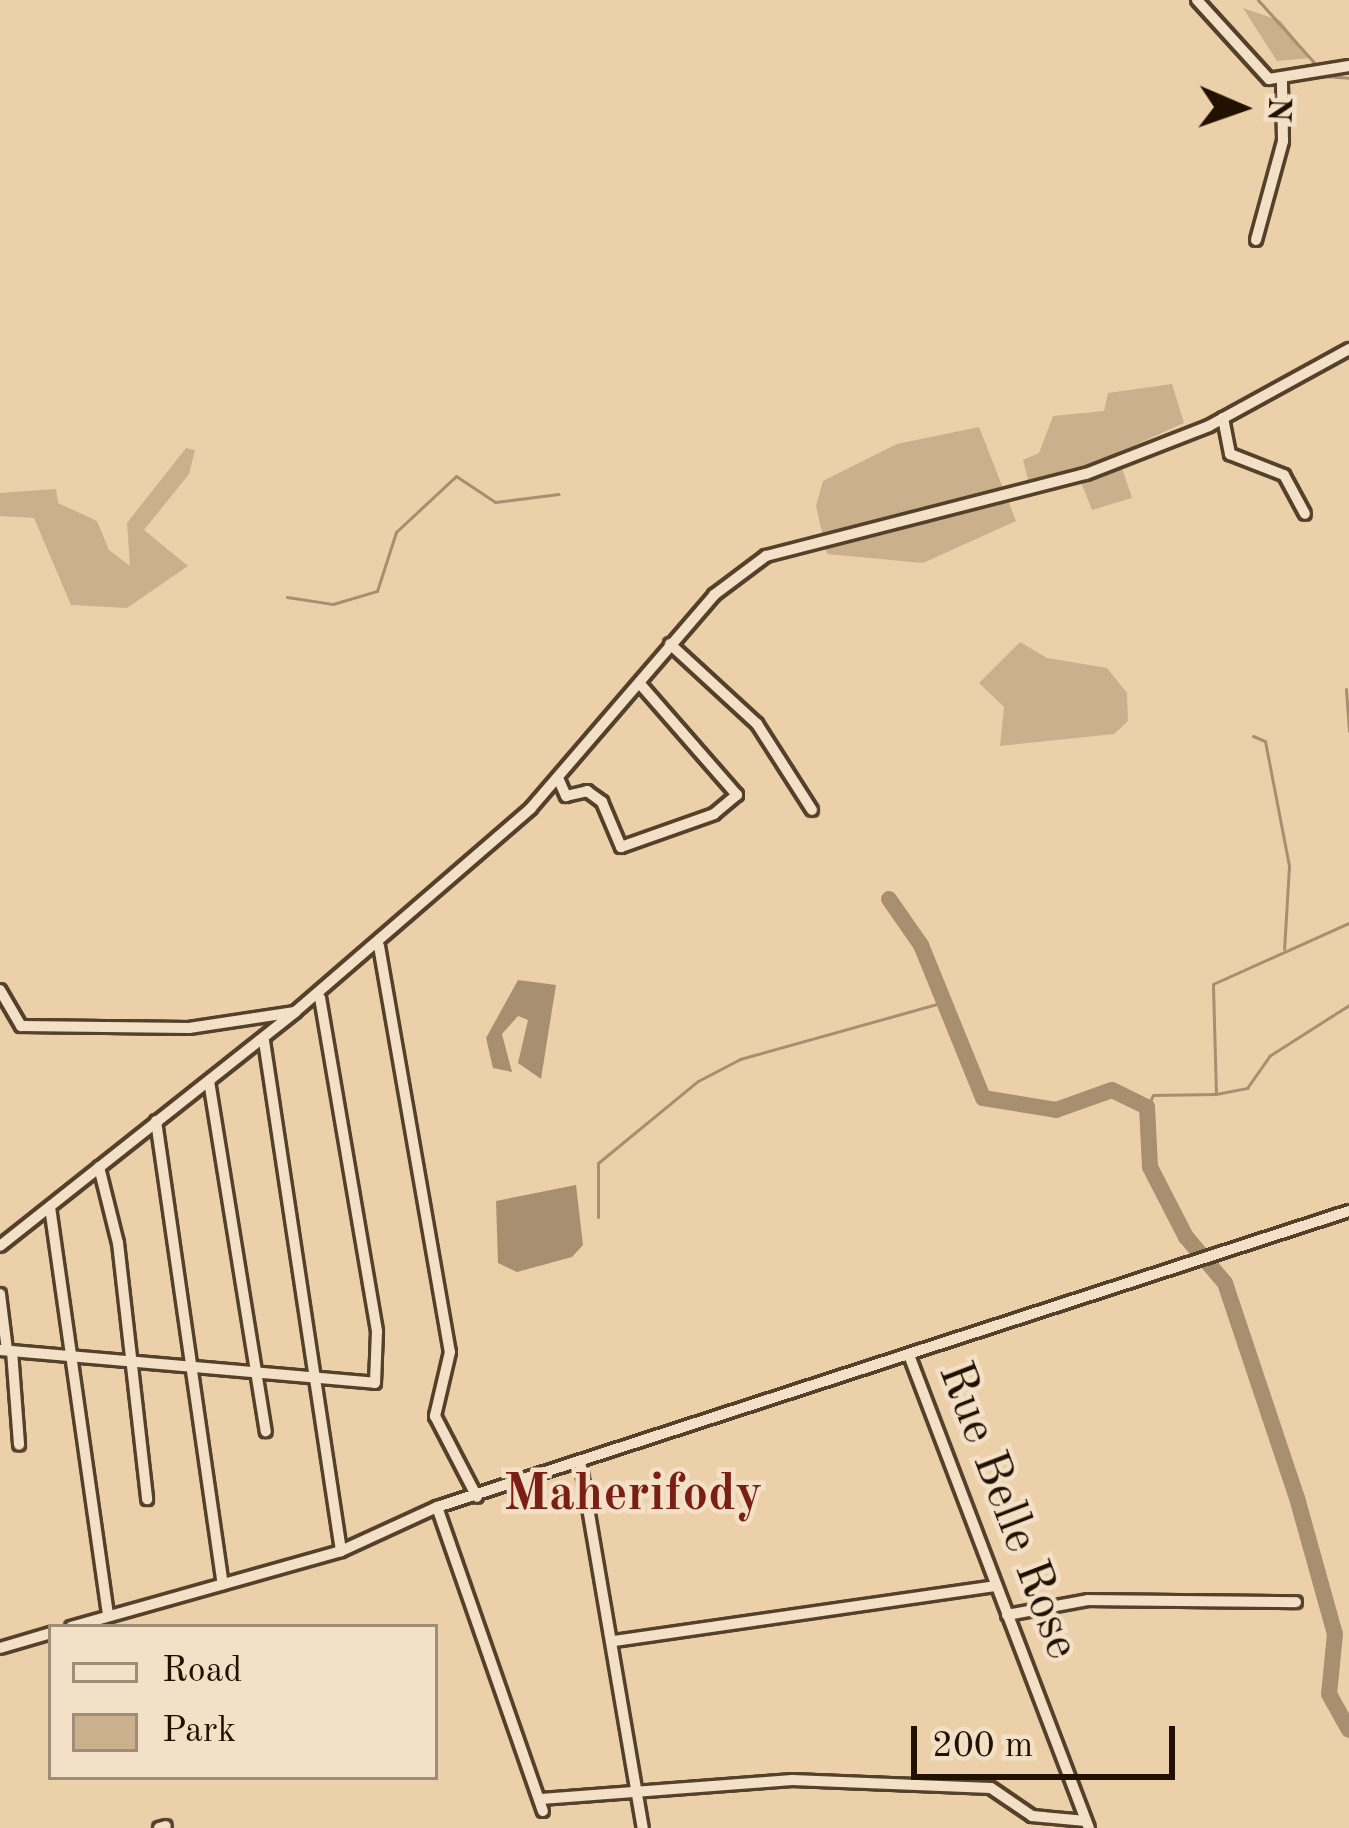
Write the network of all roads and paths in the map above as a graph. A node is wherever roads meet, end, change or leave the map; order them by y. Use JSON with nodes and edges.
{"nodes":[{"id":1,"x":1196,"y":0,"type":"edge"},
{"id":2,"x":1349,"y":66,"type":"edge"},
{"id":3,"x":1282,"y":82,"type":"junction"},
{"id":4,"x":1256,"y":240,"type":"dead end"},
{"id":5,"x":1349,"y":349,"type":"edge"},
{"id":6,"x":1223,"y":418,"type":"junction"},
{"id":7,"x":1305,"y":514,"type":"dead end"},
{"id":8,"x":670,"y":644,"type":"junction"},
{"id":9,"x":641,"y":685,"type":"junction"},
{"id":10,"x":558,"y":778,"type":"junction"},
{"id":11,"x":812,"y":810,"type":"dead end"},
{"id":12,"x":380,"y":946,"type":"junction"},
{"id":13,"x":0,"y":990,"type":"edge"},
{"id":14,"x":320,"y":998,"type":"junction"},
{"id":15,"x":295,"y":1012,"type":"junction"},
{"id":16,"x":14,"y":1017,"type":"junction"},
{"id":17,"x":0,"y":1027,"type":"edge"},
{"id":18,"x":264,"y":1041,"type":"junction"},
{"id":19,"x":209,"y":1082,"type":"junction"},
{"id":20,"x":156,"y":1121,"type":"junction"},
{"id":21,"x":99,"y":1167,"type":"junction"},
{"id":22,"x":50,"y":1207,"type":"junction"},
{"id":23,"x":1349,"y":1211,"type":"edge"},
{"id":24,"x":0,"y":1246,"type":"edge"},
{"id":25,"x":0,"y":1294,"type":"edge"},
{"id":26,"x":6,"y":1350,"type":"edge"},
{"id":27,"x":70,"y":1355,"type":"junction"},
{"id":28,"x":909,"y":1355,"type":"junction"},
{"id":29,"x":134,"y":1360,"type":"junction"},
{"id":30,"x":193,"y":1365,"type":"junction"},
{"id":31,"x":259,"y":1371,"type":"junction"},
{"id":32,"x":322,"y":1378,"type":"junction"},
{"id":33,"x":266,"y":1431,"type":"dead end"},
{"id":34,"x":20,"y":1445,"type":"dead end"},
{"id":35,"x":580,"y":1461,"type":"junction"},
{"id":36,"x":477,"y":1497,"type":"junction"},
{"id":37,"x":147,"y":1499,"type":"dead end"},
{"id":38,"x":437,"y":1507,"type":"junction"},
{"id":39,"x":341,"y":1551,"type":"junction"},
{"id":40,"x":223,"y":1584,"type":"junction"},
{"id":41,"x":995,"y":1586,"type":"junction"},
{"id":42,"x":1296,"y":1602,"type":"dead end"},
{"id":43,"x":1007,"y":1615,"type":"junction"},
{"id":44,"x":107,"y":1616,"type":"junction"},
{"id":45,"x":81,"y":1624,"type":"edge"},
{"id":46,"x":48,"y":1634,"type":"edge"},
{"id":47,"x":614,"y":1641,"type":"junction"},
{"id":48,"x":0,"y":1648,"type":"edge"},
{"id":49,"x":635,"y":1786,"type":"junction"},
{"id":50,"x":1088,"y":1824,"type":"edge"},
{"id":51,"x":643,"y":1828,"type":"edge"}],
"edges":[{"from":1,"to":3,"type":"street"},
{"from":2,"to":3,"type":"street"},
{"from":3,"to":4,"type":"street"},
{"from":5,"to":6,"type":"street"},
{"from":6,"to":7,"type":"street"},
{"from":6,"to":8,"type":"street"},
{"from":8,"to":9,"type":"street"},
{"from":8,"to":11,"type":"street"},
{"from":9,"to":10,"type":"street"},
{"from":9,"to":10,"type":"street"},
{"from":10,"to":12,"type":"street"},
{"from":12,"to":14,"type":"street"},
{"from":12,"to":36,"type":"street"},
{"from":13,"to":16,"type":"street"},
{"from":14,"to":15,"type":"street"},
{"from":14,"to":32,"type":"street"},
{"from":15,"to":16,"type":"street"},
{"from":15,"to":18,"type":"street"},
{"from":16,"to":17,"type":"street"},
{"from":18,"to":19,"type":"street"},
{"from":18,"to":32,"type":"street"},
{"from":19,"to":20,"type":"street"},
{"from":19,"to":31,"type":"street"},
{"from":20,"to":21,"type":"street"},
{"from":20,"to":30,"type":"street"},
{"from":21,"to":22,"type":"street"},
{"from":21,"to":29,"type":"street"},
{"from":22,"to":24,"type":"street"},
{"from":22,"to":27,"type":"street"},
{"from":23,"to":28,"type":"street"},
{"from":25,"to":26,"type":"street"},
{"from":26,"to":27,"type":"street"},
{"from":26,"to":34,"type":"street"},
{"from":27,"to":29,"type":"street"},
{"from":27,"to":44,"type":"street"},
{"from":28,"to":35,"type":"street"},
{"from":28,"to":41,"type":"street","name":"Rue Belle Rose"},
{"from":29,"to":30,"type":"street"},
{"from":29,"to":37,"type":"street"},
{"from":30,"to":31,"type":"street"},
{"from":30,"to":40,"type":"street"},
{"from":31,"to":32,"type":"street"},
{"from":31,"to":33,"type":"street"},
{"from":32,"to":39,"type":"street"},
{"from":35,"to":36,"type":"street"},
{"from":35,"to":47,"type":"street"},
{"from":36,"to":38,"type":"street"},
{"from":38,"to":39,"type":"street"},
{"from":38,"to":49,"type":"street"},
{"from":39,"to":40,"type":"street"},
{"from":40,"to":44,"type":"street"},
{"from":41,"to":43,"type":"street","name":"Rue Belle Rose"},
{"from":41,"to":47,"type":"street"},
{"from":42,"to":43,"type":"street"},
{"from":43,"to":50,"type":"street","name":"Rue Belle Rose"},
{"from":44,"to":45,"type":"street"},
{"from":46,"to":48,"type":"street"},
{"from":47,"to":49,"type":"street"},
{"from":49,"to":50,"type":"street"},
{"from":49,"to":51,"type":"street"}]}
